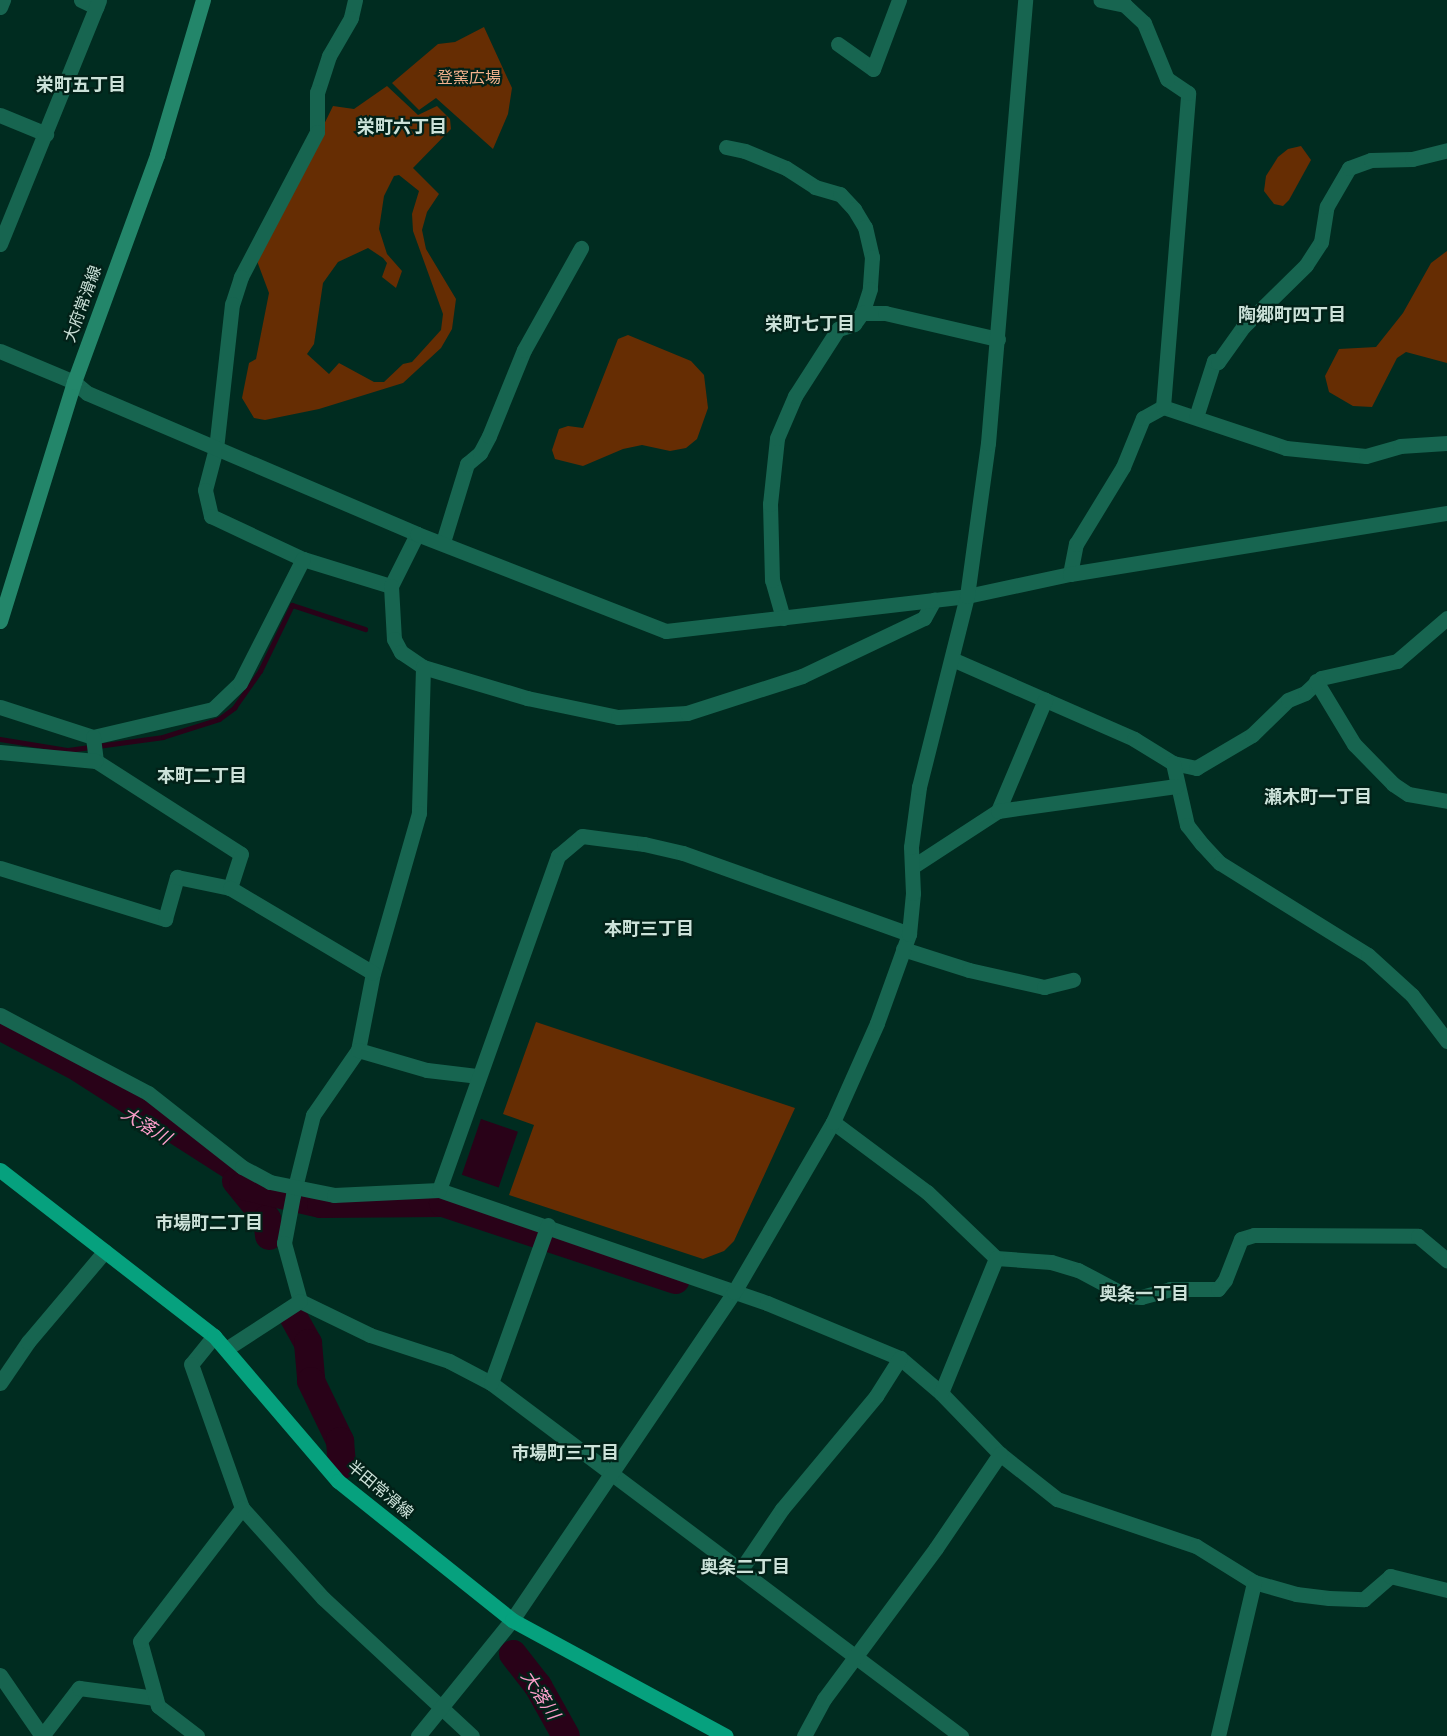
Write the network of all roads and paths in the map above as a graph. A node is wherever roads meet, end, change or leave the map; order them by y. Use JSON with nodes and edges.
{"nodes":[{"id":1,"x":3,"y":0,"type":"edge"},
{"id":2,"x":81,"y":0,"type":"edge"},
{"id":3,"x":203,"y":0,"type":"edge"},
{"id":4,"x":355,"y":0,"type":"edge"},
{"id":5,"x":899,"y":0,"type":"edge"},
{"id":6,"x":1025,"y":0,"type":"edge"},
{"id":7,"x":1101,"y":0,"type":"edge"},
{"id":8,"x":1126,"y":2,"type":"edge"},
{"id":9,"x":97,"y":3,"type":"edge"},
{"id":10,"x":0,"y":7,"type":"edge"},
{"id":11,"x":838,"y":44,"type":"dead end"},
{"id":12,"x":0,"y":115,"type":"edge"},
{"id":13,"x":46,"y":134,"type":"junction"},
{"id":14,"x":726,"y":147,"type":"dead end"},
{"id":15,"x":1447,"y":150,"type":"edge"},
{"id":16,"x":0,"y":244,"type":"edge"},
{"id":17,"x":581,"y":248,"type":"dead end"},
{"id":18,"x":862,"y":313,"type":"junction"},
{"id":19,"x":998,"y":339,"type":"junction"},
{"id":20,"x":0,"y":351,"type":"edge"},
{"id":21,"x":74,"y":382,"type":"junction"},
{"id":22,"x":1163,"y":407,"type":"junction"},
{"id":23,"x":1196,"y":417,"type":"junction"},
{"id":24,"x":1447,"y":443,"type":"edge"},
{"id":25,"x":216,"y":448,"type":"junction"},
{"id":26,"x":1447,"y":513,"type":"edge"},
{"id":27,"x":417,"y":534,"type":"junction"},
{"id":28,"x":443,"y":543,"type":"junction"},
{"id":29,"x":303,"y":559,"type":"junction"},
{"id":30,"x":1071,"y":574,"type":"junction"},
{"id":31,"x":391,"y":586,"type":"junction"},
{"id":32,"x":967,"y":596,"type":"junction"},
{"id":33,"x":934,"y":600,"type":"junction"},
{"id":34,"x":783,"y":618,"type":"junction"},
{"id":35,"x":1447,"y":618,"type":"edge"},
{"id":36,"x":0,"y":621,"type":"edge"},
{"id":37,"x":952,"y":659,"type":"junction"},
{"id":38,"x":423,"y":667,"type":"junction"},
{"id":39,"x":1316,"y":681,"type":"junction"},
{"id":40,"x":1045,"y":700,"type":"junction"},
{"id":41,"x":0,"y":707,"type":"edge"},
{"id":42,"x":93,"y":737,"type":"junction"},
{"id":43,"x":0,"y":752,"type":"edge"},
{"id":44,"x":95,"y":759,"type":"junction"},
{"id":45,"x":1173,"y":763,"type":"junction"},
{"id":46,"x":1176,"y":786,"type":"junction"},
{"id":47,"x":1447,"y":801,"type":"edge"},
{"id":48,"x":998,"y":811,"type":"junction"},
{"id":49,"x":912,"y":867,"type":"junction"},
{"id":50,"x":0,"y":868,"type":"edge"},
{"id":51,"x":231,"y":888,"type":"junction"},
{"id":52,"x":909,"y":934,"type":"junction"},
{"id":53,"x":903,"y":949,"type":"junction"},
{"id":54,"x":373,"y":973,"type":"junction"},
{"id":55,"x":1074,"y":980,"type":"dead end"},
{"id":56,"x":0,"y":1015,"type":"edge"},
{"id":57,"x":1447,"y":1041,"type":"edge"},
{"id":58,"x":358,"y":1050,"type":"junction"},
{"id":59,"x":477,"y":1076,"type":"junction"},
{"id":60,"x":833,"y":1122,"type":"junction"},
{"id":61,"x":0,"y":1170,"type":"edge"},
{"id":62,"x":439,"y":1190,"type":"junction"},
{"id":63,"x":292,"y":1198,"type":"junction"},
{"id":64,"x":548,"y":1226,"type":"junction"},
{"id":65,"x":105,"y":1251,"type":"junction"},
{"id":66,"x":996,"y":1258,"type":"junction"},
{"id":67,"x":1447,"y":1260,"type":"edge"},
{"id":68,"x":734,"y":1293,"type":"junction"},
{"id":69,"x":300,"y":1301,"type":"junction"},
{"id":70,"x":214,"y":1336,"type":"junction"},
{"id":71,"x":226,"y":1349,"type":"junction"},
{"id":72,"x":900,"y":1359,"type":"junction"},
{"id":73,"x":0,"y":1383,"type":"edge"},
{"id":74,"x":491,"y":1383,"type":"junction"},
{"id":75,"x":941,"y":1393,"type":"junction"},
{"id":76,"x":1000,"y":1454,"type":"junction"},
{"id":77,"x":614,"y":1474,"type":"junction"},
{"id":78,"x":242,"y":1508,"type":"junction"},
{"id":79,"x":742,"y":1568,"type":"junction"},
{"id":80,"x":1254,"y":1582,"type":"junction"},
{"id":81,"x":1447,"y":1590,"type":"edge"},
{"id":82,"x":512,"y":1620,"type":"junction"},
{"id":83,"x":857,"y":1657,"type":"junction"},
{"id":84,"x":0,"y":1675,"type":"edge"},
{"id":85,"x":154,"y":1698,"type":"junction"},
{"id":86,"x":444,"y":1707,"type":"junction"},
{"id":87,"x":42,"y":1736,"type":"edge"},
{"id":88,"x":197,"y":1736,"type":"edge"},
{"id":89,"x":418,"y":1736,"type":"edge"},
{"id":90,"x":472,"y":1736,"type":"edge"},
{"id":91,"x":726,"y":1736,"type":"edge"},
{"id":92,"x":804,"y":1736,"type":"edge"},
{"id":93,"x":962,"y":1736,"type":"edge"},
{"id":94,"x":1218,"y":1736,"type":"edge"}],
"edges":[{"from":1,"to":10,"type":"street"},
{"from":2,"to":9,"type":"street"},
{"from":3,"to":21,"type":"main road","name":"大府常滑線"},
{"from":4,"to":25,"type":"street"},
{"from":5,"to":11,"type":"street"},
{"from":6,"to":19,"type":"street"},
{"from":7,"to":8,"type":"street"},
{"from":8,"to":22,"type":"street"},
{"from":9,"to":13,"type":"street"},
{"from":12,"to":13,"type":"street"},
{"from":13,"to":16,"type":"street"},
{"from":14,"to":18,"type":"street"},
{"from":15,"to":23,"type":"street"},
{"from":17,"to":28,"type":"street"},
{"from":18,"to":19,"type":"street"},
{"from":18,"to":34,"type":"street"},
{"from":19,"to":32,"type":"street"},
{"from":20,"to":21,"type":"street"},
{"from":21,"to":25,"type":"street"},
{"from":21,"to":36,"type":"main road","name":"大府常滑線"},
{"from":22,"to":23,"type":"street"},
{"from":22,"to":30,"type":"street"},
{"from":23,"to":24,"type":"street"},
{"from":25,"to":27,"type":"street"},
{"from":25,"to":29,"type":"street"},
{"from":26,"to":30,"type":"street"},
{"from":27,"to":28,"type":"street"},
{"from":27,"to":31,"type":"street"},
{"from":28,"to":34,"type":"street"},
{"from":29,"to":31,"type":"street"},
{"from":29,"to":42,"type":"street"},
{"from":30,"to":32,"type":"street"},
{"from":31,"to":38,"type":"street"},
{"from":32,"to":33,"type":"street"},
{"from":32,"to":37,"type":"street"},
{"from":33,"to":34,"type":"street"},
{"from":33,"to":38,"type":"street"},
{"from":35,"to":39,"type":"street"},
{"from":37,"to":40,"type":"street"},
{"from":37,"to":49,"type":"street"},
{"from":38,"to":54,"type":"street"},
{"from":39,"to":45,"type":"street"},
{"from":39,"to":47,"type":"street"},
{"from":40,"to":45,"type":"street"},
{"from":40,"to":48,"type":"street"},
{"from":41,"to":42,"type":"street"},
{"from":42,"to":44,"type":"street"},
{"from":43,"to":44,"type":"street"},
{"from":44,"to":51,"type":"street"},
{"from":45,"to":46,"type":"street"},
{"from":46,"to":48,"type":"street"},
{"from":46,"to":57,"type":"street"},
{"from":48,"to":49,"type":"street"},
{"from":49,"to":52,"type":"street"},
{"from":50,"to":51,"type":"street"},
{"from":51,"to":54,"type":"street"},
{"from":52,"to":53,"type":"street"},
{"from":52,"to":59,"type":"street"},
{"from":53,"to":55,"type":"street"},
{"from":53,"to":60,"type":"street"},
{"from":54,"to":58,"type":"street"},
{"from":56,"to":63,"type":"street"},
{"from":58,"to":59,"type":"street"},
{"from":58,"to":63,"type":"street"},
{"from":59,"to":62,"type":"street"},
{"from":60,"to":66,"type":"street"},
{"from":60,"to":68,"type":"street"},
{"from":61,"to":65,"type":"main road","name":"半田常滑線"},
{"from":62,"to":63,"type":"street"},
{"from":62,"to":64,"type":"street"},
{"from":63,"to":69,"type":"street"},
{"from":64,"to":68,"type":"street"},
{"from":64,"to":74,"type":"street"},
{"from":65,"to":70,"type":"main road","name":"半田常滑線"},
{"from":65,"to":73,"type":"street"},
{"from":66,"to":67,"type":"street"},
{"from":66,"to":75,"type":"street"},
{"from":68,"to":72,"type":"street"},
{"from":68,"to":77,"type":"street"},
{"from":69,"to":71,"type":"street"},
{"from":69,"to":74,"type":"street"},
{"from":70,"to":71,"type":"main road","name":"半田常滑線"},
{"from":70,"to":78,"type":"street"},
{"from":71,"to":82,"type":"main road","name":"半田常滑線"},
{"from":72,"to":75,"type":"street"},
{"from":72,"to":79,"type":"street"},
{"from":74,"to":77,"type":"street"},
{"from":75,"to":76,"type":"street"},
{"from":76,"to":80,"type":"street"},
{"from":76,"to":83,"type":"street"},
{"from":77,"to":79,"type":"street"},
{"from":77,"to":82,"type":"street"},
{"from":78,"to":85,"type":"street"},
{"from":78,"to":86,"type":"street"},
{"from":79,"to":83,"type":"street"},
{"from":80,"to":81,"type":"street"},
{"from":80,"to":94,"type":"street"},
{"from":82,"to":86,"type":"street"},
{"from":82,"to":91,"type":"main road","name":"半田常滑線"},
{"from":83,"to":92,"type":"street"},
{"from":83,"to":93,"type":"street"},
{"from":84,"to":87,"type":"street"},
{"from":85,"to":87,"type":"street"},
{"from":85,"to":88,"type":"street"},
{"from":86,"to":89,"type":"street"},
{"from":86,"to":90,"type":"street"}]}
